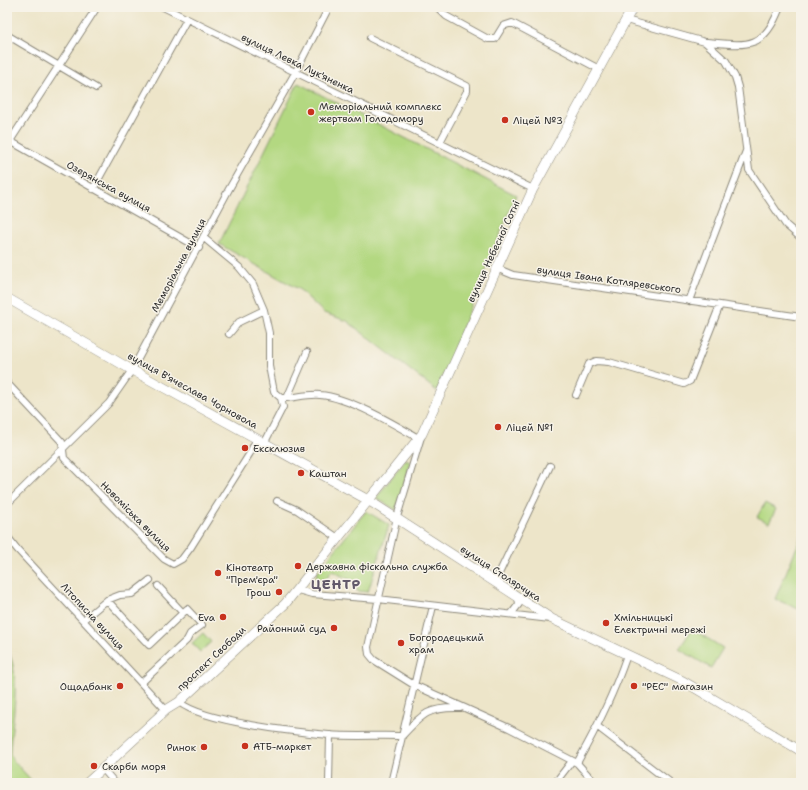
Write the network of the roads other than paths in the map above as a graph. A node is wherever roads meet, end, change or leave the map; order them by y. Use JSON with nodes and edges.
{"nodes":[{"id":1,"x":97,"y":7,"type":"edge"},
{"id":2,"x":163,"y":7,"type":"edge"},
{"id":3,"x":328,"y":7,"type":"edge"},
{"id":4,"x":437,"y":7,"type":"edge"},
{"id":5,"x":633,"y":7,"type":"edge"},
{"id":6,"x":780,"y":7,"type":"edge"},
{"id":7,"x":186,"y":19,"type":"junction"},
{"id":8,"x":626,"y":20,"type":"junction"},
{"id":9,"x":7,"y":35,"type":"edge"},
{"id":10,"x":370,"y":38,"type":"dead end"},
{"id":11,"x":705,"y":42,"type":"junction"},
{"id":12,"x":58,"y":65,"type":"junction"},
{"id":13,"x":599,"y":69,"type":"junction"},
{"id":14,"x":295,"y":73,"type":"junction"},
{"id":15,"x":96,"y":88,"type":"dead end"},
{"id":16,"x":9,"y":140,"type":"edge"},
{"id":17,"x":440,"y":142,"type":"junction"},
{"id":18,"x":746,"y":150,"type":"junction"},
{"id":19,"x":93,"y":189,"type":"junction"},
{"id":20,"x":533,"y":189,"type":"junction"},
{"id":21,"x":204,"y":238,"type":"junction"},
{"id":22,"x":801,"y":238,"type":"edge"},
{"id":23,"x":199,"y":248,"type":"junction"},
{"id":24,"x":496,"y":268,"type":"junction"},
{"id":25,"x":7,"y":298,"type":"edge"},
{"id":26,"x":689,"y":301,"type":"junction"},
{"id":27,"x":720,"y":305,"type":"junction"},
{"id":28,"x":264,"y":310,"type":"junction"},
{"id":29,"x":801,"y":317,"type":"edge"},
{"id":30,"x":229,"y":334,"type":"dead end"},
{"id":31,"x":307,"y":352,"type":"dead end"},
{"id":32,"x":132,"y":370,"type":"junction"},
{"id":33,"x":7,"y":384,"type":"edge"},
{"id":34,"x":576,"y":395,"type":"dead end"},
{"id":35,"x":284,"y":398,"type":"junction"},
{"id":36,"x":420,"y":436,"type":"junction"},
{"id":37,"x":261,"y":440,"type":"junction"},
{"id":38,"x":63,"y":449,"type":"junction"},
{"id":39,"x":550,"y":466,"type":"dead end"},
{"id":40,"x":368,"y":500,"type":"junction"},
{"id":41,"x":277,"y":501,"type":"dead end"},
{"id":42,"x":7,"y":504,"type":"edge"},
{"id":43,"x":397,"y":517,"type":"junction"},
{"id":44,"x":7,"y":536,"type":"edge"},
{"id":45,"x":338,"y":538,"type":"junction"},
{"id":46,"x":150,"y":580,"type":"dead end"},
{"id":47,"x":495,"y":582,"type":"junction"},
{"id":48,"x":158,"y":586,"type":"dead end"},
{"id":49,"x":298,"y":590,"type":"junction"},
{"id":50,"x":518,"y":597,"type":"junction"},
{"id":51,"x":378,"y":599,"type":"junction"},
{"id":52,"x":107,"y":600,"type":"junction"},
{"id":53,"x":433,"y":606,"type":"junction"},
{"id":54,"x":182,"y":613,"type":"junction"},
{"id":55,"x":512,"y":613,"type":"junction"},
{"id":56,"x":552,"y":619,"type":"junction"},
{"id":57,"x":83,"y":620,"type":"junction"},
{"id":58,"x":627,"y":655,"type":"junction"},
{"id":59,"x":141,"y":682,"type":"junction"},
{"id":60,"x":414,"y":685,"type":"junction"},
{"id":61,"x":179,"y":702,"type":"junction"},
{"id":62,"x":462,"y":708,"type":"junction"},
{"id":63,"x":166,"y":710,"type":"junction"},
{"id":64,"x":598,"y":727,"type":"junction"},
{"id":65,"x":330,"y":735,"type":"junction"},
{"id":66,"x":402,"y":736,"type":"junction"},
{"id":67,"x":801,"y":751,"type":"edge"},
{"id":68,"x":574,"y":762,"type":"junction"},
{"id":69,"x":103,"y":769,"type":"junction"},
{"id":70,"x":87,"y":783,"type":"edge"},
{"id":71,"x":115,"y":783,"type":"edge"},
{"id":72,"x":329,"y":783,"type":"edge"},
{"id":73,"x":391,"y":783,"type":"edge"},
{"id":74,"x":555,"y":783,"type":"edge"},
{"id":75,"x":595,"y":783,"type":"edge"},
{"id":76,"x":671,"y":783,"type":"edge"}],
"edges":[{"from":1,"to":12,"type":"street","name":"Озерянська вулиця"},
{"from":2,"to":7,"type":"street","name":"вулиця Левка Лук'яненка"},
{"from":3,"to":14,"type":"street","name":"Меморіальна вулиця"},
{"from":4,"to":13,"type":"street"},
{"from":5,"to":8,"type":"street","name":"вулиця Небесної Сотні"},
{"from":6,"to":11,"type":"street"},
{"from":7,"to":14,"type":"street","name":"вулиця Левка Лук'яненка"},
{"from":7,"to":19,"type":"street"},
{"from":8,"to":11,"type":"street"},
{"from":8,"to":13,"type":"street","name":"вулиця Небесної Сотні"},
{"from":9,"to":12,"type":"street"},
{"from":10,"to":17,"type":"street"},
{"from":11,"to":18,"type":"street"},
{"from":12,"to":15,"type":"street"},
{"from":12,"to":16,"type":"street","name":"Озерянська вулиця"},
{"from":13,"to":20,"type":"street","name":"вулиця Небесної Сотні"},
{"from":14,"to":17,"type":"street","name":"вулиця Левка Лук'яненка"},
{"from":14,"to":21,"type":"street","name":"Меморіальна вулиця"},
{"from":16,"to":19,"type":"street","name":"Озерянська вулиця"},
{"from":17,"to":20,"type":"street","name":"вулиця Левка Лук'яненка"},
{"from":18,"to":22,"type":"street"},
{"from":18,"to":26,"type":"street"},
{"from":19,"to":23,"type":"street","name":"Озерянська вулиця"},
{"from":20,"to":24,"type":"street","name":"вулиця Небесної Сотні"},
{"from":21,"to":23,"type":"street","name":"Меморіальна вулиця"},
{"from":21,"to":28,"type":"street"},
{"from":23,"to":32,"type":"street","name":"Меморіальна вулиця"},
{"from":24,"to":26,"type":"street","name":"вулиця Івана Котляревського"},
{"from":24,"to":36,"type":"street","name":"вулиця Небесної Сотні"},
{"from":25,"to":32,"type":"street","name":"вулиця В'ячеслава Чорновола"},
{"from":26,"to":27,"type":"street","name":"вулиця Івана Котляревського"},
{"from":27,"to":29,"type":"street","name":"вулиця Івана Котляревського"},
{"from":27,"to":34,"type":"street"},
{"from":28,"to":30,"type":"street"},
{"from":28,"to":35,"type":"street"},
{"from":31,"to":35,"type":"street"},
{"from":32,"to":37,"type":"street","name":"вулиця В'ячеслава Чорновола"},
{"from":32,"to":38,"type":"street","name":"Меморіальна вулиця"},
{"from":33,"to":38,"type":"street","name":"Новоміська вулиця"},
{"from":35,"to":36,"type":"street"},
{"from":35,"to":37,"type":"street"},
{"from":36,"to":40,"type":"street","name":"вулиця Небесної Сотні"},
{"from":36,"to":43,"type":"street"},
{"from":37,"to":38,"type":"street","name":"Новоміська вулиця"},
{"from":37,"to":40,"type":"street","name":"вулиця В'ячеслава Чорновола"},
{"from":38,"to":42,"type":"street","name":"Меморіальна вулиця"},
{"from":39,"to":47,"type":"street"},
{"from":40,"to":43,"type":"street","name":"вулиця Столярчука"},
{"from":40,"to":45,"type":"street","name":"проспект Свободи"},
{"from":41,"to":45,"type":"street"},
{"from":43,"to":47,"type":"street","name":"вулиця Столярчука"},
{"from":43,"to":51,"type":"street"},
{"from":44,"to":57,"type":"street","name":"Літописна вулиця"},
{"from":45,"to":49,"type":"street","name":"проспект Свободи"},
{"from":46,"to":52,"type":"street"},
{"from":47,"to":50,"type":"street","name":"вулиця Столярчука"},
{"from":48,"to":54,"type":"street"},
{"from":49,"to":51,"type":"street"},
{"from":49,"to":61,"type":"street","name":"проспект Свободи"},
{"from":50,"to":55,"type":"street"},
{"from":50,"to":56,"type":"street","name":"вулиця Столярчука"},
{"from":51,"to":53,"type":"street"},
{"from":51,"to":60,"type":"street"},
{"from":52,"to":54,"type":"street"},
{"from":52,"to":57,"type":"street"},
{"from":53,"to":55,"type":"street"},
{"from":53,"to":60,"type":"street"},
{"from":54,"to":59,"type":"street"},
{"from":55,"to":56,"type":"street"},
{"from":56,"to":58,"type":"street","name":"вулиця Столярчука"},
{"from":57,"to":59,"type":"street","name":"Літописна вулиця"},
{"from":58,"to":64,"type":"street"},
{"from":58,"to":67,"type":"street","name":"вулиця Столярчука"},
{"from":59,"to":63,"type":"street","name":"Літописна вулиця"},
{"from":60,"to":62,"type":"street"},
{"from":60,"to":66,"type":"street"},
{"from":61,"to":63,"type":"street","name":"проспект Свободи"},
{"from":61,"to":65,"type":"street"},
{"from":62,"to":66,"type":"street"},
{"from":62,"to":68,"type":"street"},
{"from":63,"to":69,"type":"street","name":"проспект Свободи"},
{"from":64,"to":68,"type":"street"},
{"from":64,"to":76,"type":"street"},
{"from":65,"to":66,"type":"street"},
{"from":65,"to":72,"type":"street"},
{"from":66,"to":73,"type":"street"},
{"from":68,"to":74,"type":"street"},
{"from":68,"to":75,"type":"street"},
{"from":69,"to":70,"type":"street","name":"проспект Свободи"},
{"from":69,"to":71,"type":"street"}]}
